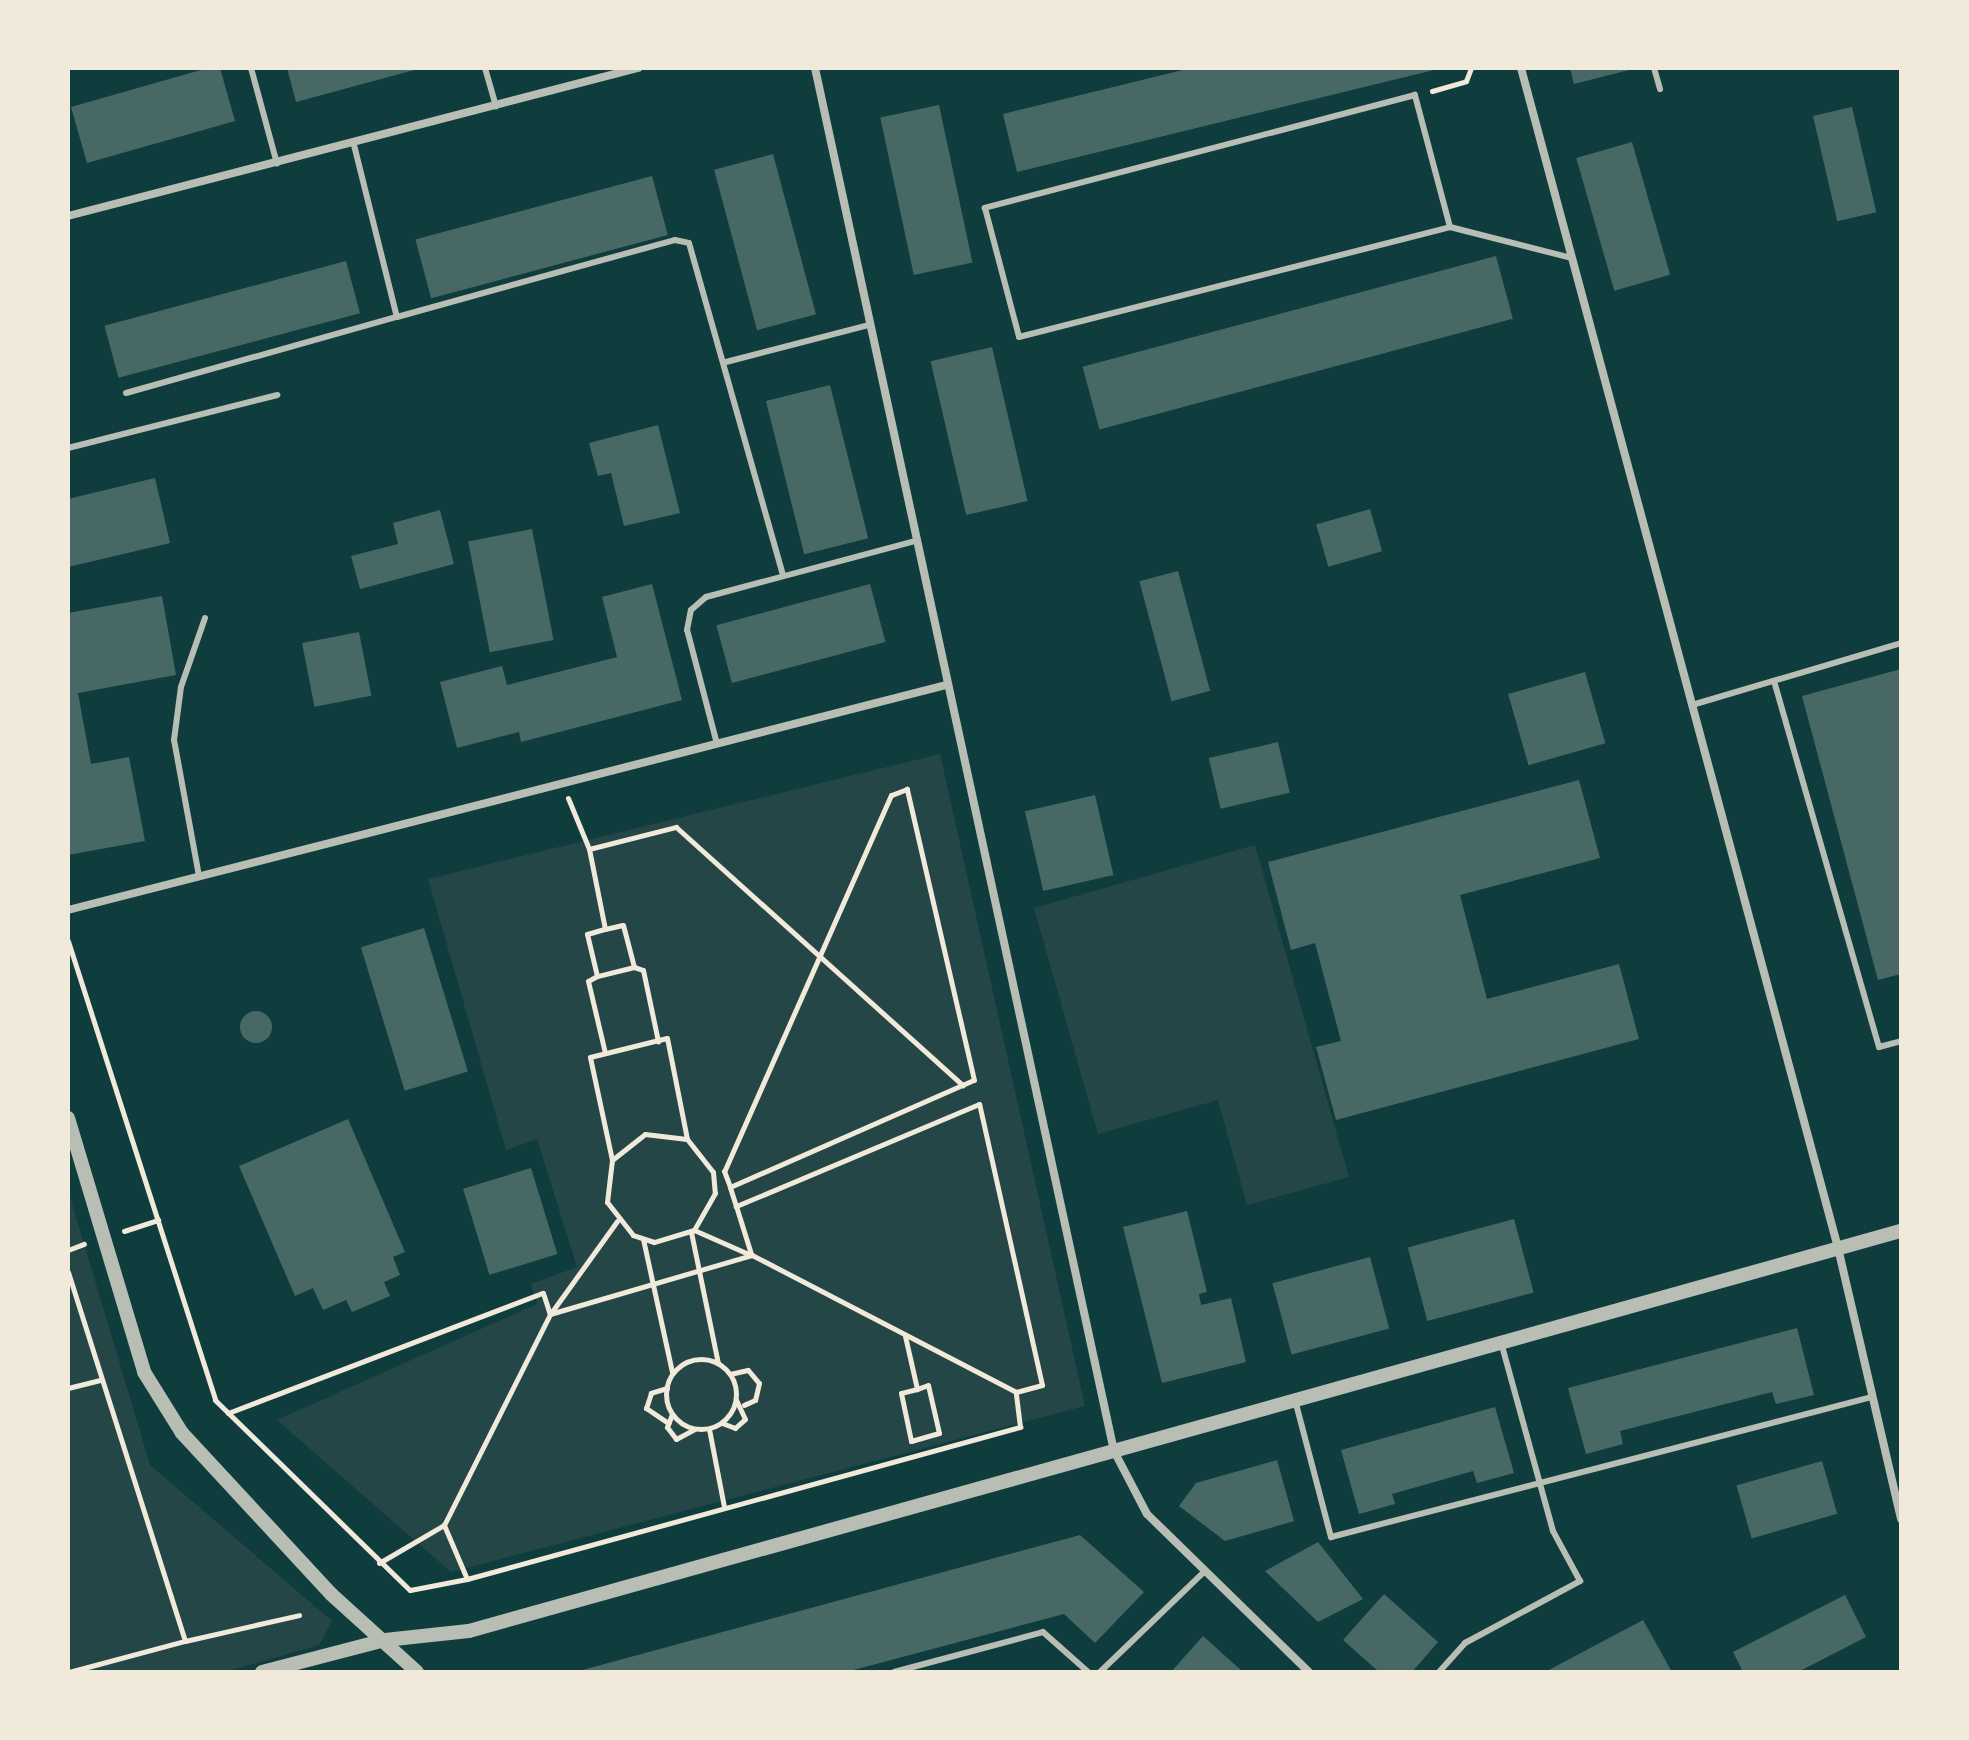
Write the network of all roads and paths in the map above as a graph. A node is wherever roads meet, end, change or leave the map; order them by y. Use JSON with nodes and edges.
{"nodes":[{"id":1,"x":251,"y":68,"type":"edge"},
{"id":2,"x":485,"y":68,"type":"edge"},
{"id":3,"x":638,"y":68,"type":"edge"},
{"id":4,"x":815,"y":68,"type":"edge"},
{"id":5,"x":1471,"y":68,"type":"edge"},
{"id":6,"x":1521,"y":68,"type":"edge"},
{"id":7,"x":1654,"y":68,"type":"edge"},
{"id":8,"x":1660,"y":89,"type":"dead end"},
{"id":9,"x":1415,"y":95,"type":"junction"},
{"id":10,"x":496,"y":106,"type":"junction"},
{"id":11,"x":354,"y":145,"type":"junction"},
{"id":12,"x":277,"y":164,"type":"junction"},
{"id":13,"x":68,"y":216,"type":"edge"},
{"id":14,"x":1450,"y":227,"type":"junction"},
{"id":15,"x":1572,"y":258,"type":"junction"},
{"id":16,"x":397,"y":317,"type":"junction"},
{"id":17,"x":869,"y":325,"type":"junction"},
{"id":18,"x":726,"y":362,"type":"junction"},
{"id":19,"x":126,"y":393,"type":"dead end"},
{"id":20,"x":277,"y":395,"type":"dead end"},
{"id":21,"x":68,"y":448,"type":"edge"},
{"id":22,"x":915,"y":541,"type":"junction"},
{"id":23,"x":783,"y":576,"type":"junction"},
{"id":24,"x":205,"y":618,"type":"dead end"},
{"id":25,"x":1901,"y":643,"type":"edge"},
{"id":26,"x":1774,"y":681,"type":"junction"},
{"id":27,"x":946,"y":685,"type":"junction"},
{"id":28,"x":1692,"y":705,"type":"junction"},
{"id":29,"x":717,"y":744,"type":"junction"},
{"id":30,"x":562,"y":783,"type":"junction"},
{"id":31,"x":589,"y":849,"type":"junction"},
{"id":32,"x":199,"y":876,"type":"junction"},
{"id":33,"x":68,"y":910,"type":"edge"},
{"id":34,"x":605,"y":929,"type":"junction"},
{"id":35,"x":68,"y":941,"type":"edge"},
{"id":36,"x":820,"y":957,"type":"junction"},
{"id":37,"x":634,"y":967,"type":"junction"},
{"id":38,"x":597,"y":976,"type":"junction"},
{"id":39,"x":658,"y":1041,"type":"junction"},
{"id":40,"x":1901,"y":1041,"type":"edge"},
{"id":41,"x":605,"y":1053,"type":"junction"},
{"id":42,"x":963,"y":1085,"type":"junction"},
{"id":43,"x":68,"y":1118,"type":"edge"},
{"id":44,"x":687,"y":1139,"type":"junction"},
{"id":45,"x":612,"y":1160,"type":"junction"},
{"id":46,"x":724,"y":1171,"type":"junction"},
{"id":47,"x":713,"y":1172,"type":"junction"},
{"id":48,"x":730,"y":1187,"type":"junction"},
{"id":49,"x":736,"y":1206,"type":"junction"},
{"id":50,"x":617,"y":1221,"type":"junction"},
{"id":51,"x":692,"y":1231,"type":"junction"},
{"id":52,"x":1901,"y":1231,"type":"edge"},
{"id":53,"x":643,"y":1239,"type":"junction"},
{"id":54,"x":1838,"y":1248,"type":"junction"},
{"id":55,"x":752,"y":1255,"type":"junction"},
{"id":56,"x":700,"y":1270,"type":"junction"},
{"id":57,"x":68,"y":1272,"type":"edge"},
{"id":58,"x":652,"y":1284,"type":"junction"},
{"id":59,"x":550,"y":1314,"type":"junction"},
{"id":60,"x":905,"y":1335,"type":"junction"},
{"id":61,"x":1501,"y":1342,"type":"junction"},
{"id":62,"x":718,"y":1363,"type":"junction"},
{"id":63,"x":673,"y":1373,"type":"junction"},
{"id":64,"x":730,"y":1374,"type":"junction"},
{"id":65,"x":100,"y":1380,"type":"junction"},
{"id":66,"x":68,"y":1388,"type":"edge"},
{"id":67,"x":667,"y":1388,"type":"junction"},
{"id":68,"x":917,"y":1389,"type":"junction"},
{"id":69,"x":1016,"y":1392,"type":"junction"},
{"id":70,"x":1872,"y":1397,"type":"junction"},
{"id":71,"x":736,"y":1400,"type":"junction"},
{"id":72,"x":1295,"y":1400,"type":"junction"},
{"id":73,"x":744,"y":1405,"type":"junction"},
{"id":74,"x":228,"y":1413,"type":"junction"},
{"id":75,"x":672,"y":1414,"type":"junction"},
{"id":76,"x":668,"y":1423,"type":"junction"},
{"id":77,"x":722,"y":1423,"type":"junction"},
{"id":78,"x":695,"y":1429,"type":"junction"},
{"id":79,"x":709,"y":1429,"type":"junction"},
{"id":80,"x":1114,"y":1451,"type":"junction"},
{"id":81,"x":1539,"y":1481,"type":"junction"},
{"id":82,"x":724,"y":1507,"type":"junction"},
{"id":83,"x":1901,"y":1519,"type":"edge"},
{"id":84,"x":444,"y":1525,"type":"junction"},
{"id":85,"x":379,"y":1563,"type":"junction"},
{"id":86,"x":1204,"y":1572,"type":"junction"},
{"id":87,"x":467,"y":1579,"type":"junction"},
{"id":88,"x":299,"y":1615,"type":"dead end"},
{"id":89,"x":385,"y":1640,"type":"junction"},
{"id":90,"x":185,"y":1641,"type":"junction"},
{"id":91,"x":69,"y":1672,"type":"edge"},
{"id":92,"x":262,"y":1672,"type":"edge"},
{"id":93,"x":417,"y":1672,"type":"edge"},
{"id":94,"x":894,"y":1672,"type":"edge"},
{"id":95,"x":1088,"y":1672,"type":"edge"},
{"id":96,"x":1100,"y":1672,"type":"edge"},
{"id":97,"x":1309,"y":1672,"type":"edge"},
{"id":98,"x":1439,"y":1672,"type":"edge"}],
"edges":[{"from":1,"to":12,"type":"lane"},
{"from":2,"to":10,"type":"lane"},
{"from":3,"to":10,"type":"street"},
{"from":4,"to":17,"type":"street"},
{"from":5,"to":9,"type":"path"},
{"from":6,"to":15,"type":"street"},
{"from":7,"to":8,"type":"lane"},
{"from":9,"to":14,"type":"lane"},
{"from":9,"to":14,"type":"lane"},
{"from":10,"to":11,"type":"street"},
{"from":11,"to":12,"type":"street"},
{"from":11,"to":16,"type":"lane"},
{"from":12,"to":13,"type":"street"},
{"from":14,"to":15,"type":"lane"},
{"from":15,"to":28,"type":"street"},
{"from":16,"to":18,"type":"lane"},
{"from":16,"to":19,"type":"lane"},
{"from":17,"to":18,"type":"lane"},
{"from":17,"to":22,"type":"street"},
{"from":18,"to":23,"type":"lane"},
{"from":20,"to":21,"type":"lane"},
{"from":22,"to":23,"type":"lane"},
{"from":22,"to":27,"type":"street"},
{"from":23,"to":29,"type":"lane"},
{"from":24,"to":32,"type":"lane"},
{"from":25,"to":26,"type":"lane"},
{"from":26,"to":28,"type":"lane"},
{"from":26,"to":40,"type":"lane"},
{"from":27,"to":29,"type":"street"},
{"from":27,"to":80,"type":"street"},
{"from":28,"to":54,"type":"street"},
{"from":29,"to":30,"type":"street"},
{"from":30,"to":31,"type":"path"},
{"from":30,"to":32,"type":"street"},
{"from":31,"to":34,"type":"path"},
{"from":31,"to":36,"type":"path"},
{"from":32,"to":33,"type":"street"},
{"from":34,"to":37,"type":"path"},
{"from":34,"to":38,"type":"path"},
{"from":35,"to":74,"type":"path"},
{"from":36,"to":42,"type":"path"},
{"from":36,"to":42,"type":"path"},
{"from":36,"to":46,"type":"path"},
{"from":37,"to":38,"type":"path"},
{"from":37,"to":39,"type":"path"},
{"from":38,"to":41,"type":"path"},
{"from":39,"to":41,"type":"path"},
{"from":39,"to":44,"type":"path"},
{"from":41,"to":45,"type":"path"},
{"from":42,"to":48,"type":"path"},
{"from":43,"to":89,"type":"street"},
{"from":44,"to":45,"type":"path"},
{"from":44,"to":47,"type":"path"},
{"from":45,"to":50,"type":"path"},
{"from":46,"to":47,"type":"path"},
{"from":46,"to":48,"type":"path"},
{"from":47,"to":51,"type":"path"},
{"from":48,"to":49,"type":"path"},
{"from":49,"to":55,"type":"path"},
{"from":49,"to":69,"type":"path"},
{"from":50,"to":53,"type":"path"},
{"from":50,"to":59,"type":"path"},
{"from":51,"to":53,"type":"path"},
{"from":51,"to":55,"type":"path"},
{"from":51,"to":56,"type":"path"},
{"from":52,"to":54,"type":"street"},
{"from":53,"to":58,"type":"path"},
{"from":54,"to":61,"type":"street"},
{"from":54,"to":70,"type":"street"},
{"from":55,"to":56,"type":"path"},
{"from":55,"to":60,"type":"path"},
{"from":56,"to":58,"type":"path"},
{"from":56,"to":62,"type":"path"},
{"from":57,"to":65,"type":"path"},
{"from":58,"to":59,"type":"path"},
{"from":58,"to":63,"type":"path"},
{"from":59,"to":74,"type":"path"},
{"from":59,"to":84,"type":"path"},
{"from":60,"to":68,"type":"path"},
{"from":60,"to":69,"type":"path"},
{"from":61,"to":72,"type":"street"},
{"from":61,"to":81,"type":"lane"},
{"from":62,"to":63,"type":"path"},
{"from":62,"to":64,"type":"path"},
{"from":63,"to":67,"type":"path"},
{"from":64,"to":71,"type":"path"},
{"from":64,"to":73,"type":"path"},
{"from":65,"to":66,"type":"path"},
{"from":65,"to":90,"type":"path"},
{"from":67,"to":75,"type":"path"},
{"from":67,"to":76,"type":"path"},
{"from":68,"to":68,"type":"path"},
{"from":69,"to":82,"type":"path"},
{"from":70,"to":81,"type":"lane"},
{"from":70,"to":83,"type":"street"},
{"from":71,"to":73,"type":"path"},
{"from":71,"to":77,"type":"path"},
{"from":72,"to":80,"type":"street"},
{"from":72,"to":81,"type":"lane"},
{"from":73,"to":77,"type":"path"},
{"from":74,"to":85,"type":"path"},
{"from":75,"to":76,"type":"path"},
{"from":75,"to":78,"type":"path"},
{"from":76,"to":78,"type":"path"},
{"from":77,"to":79,"type":"path"},
{"from":78,"to":79,"type":"path"},
{"from":79,"to":82,"type":"path"},
{"from":80,"to":86,"type":"street"},
{"from":80,"to":89,"type":"street"},
{"from":81,"to":98,"type":"lane"},
{"from":82,"to":87,"type":"path"},
{"from":84,"to":85,"type":"path"},
{"from":84,"to":87,"type":"path"},
{"from":85,"to":87,"type":"path"},
{"from":86,"to":96,"type":"lane"},
{"from":86,"to":97,"type":"street"},
{"from":88,"to":90,"type":"path"},
{"from":89,"to":92,"type":"street"},
{"from":89,"to":93,"type":"street"},
{"from":90,"to":91,"type":"path"},
{"from":94,"to":95,"type":"lane"}]}
